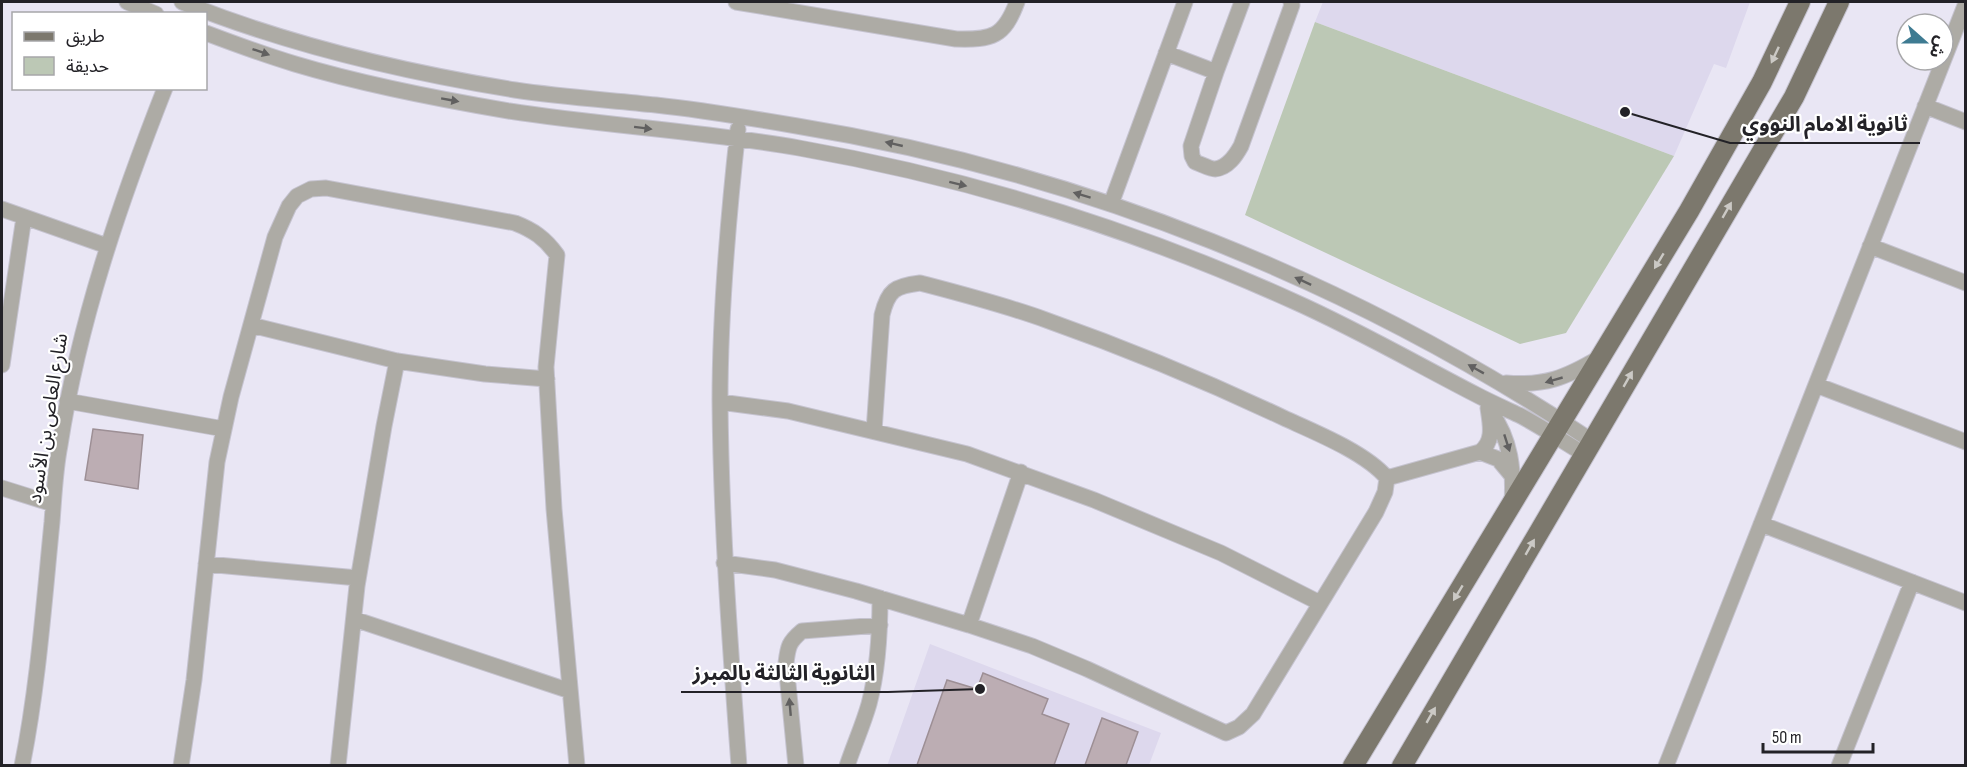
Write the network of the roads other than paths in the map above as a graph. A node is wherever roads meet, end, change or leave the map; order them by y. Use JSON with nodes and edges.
{"nodes":[{"id":1,"x":127,"y":2,"type":"edge"},
{"id":2,"x":736,"y":2,"type":"edge"},
{"id":3,"x":1017,"y":2,"type":"edge"},
{"id":4,"x":1185,"y":2,"type":"edge"},
{"id":5,"x":1242,"y":2,"type":"edge"},
{"id":6,"x":1291,"y":2,"type":"edge"},
{"id":7,"x":1800,"y":2,"type":"edge"},
{"id":8,"x":1839,"y":2,"type":"edge"},
{"id":9,"x":1965,"y":3,"type":"edge"},
{"id":10,"x":191,"y":7,"type":"edge"},
{"id":11,"x":151,"y":12,"type":"edge"},
{"id":12,"x":206,"y":12,"type":"edge"},
{"id":13,"x":207,"y":12,"type":"edge"},
{"id":14,"x":207,"y":33,"type":"edge"},
{"id":15,"x":1166,"y":53,"type":"junction"},
{"id":16,"x":1216,"y":72,"type":"junction"},
{"id":17,"x":164,"y":90,"type":"edge"},
{"id":18,"x":1925,"y":106,"type":"junction"},
{"id":19,"x":739,"y":117,"type":"junction"},
{"id":20,"x":1965,"y":122,"type":"edge"},
{"id":21,"x":737,"y":139,"type":"junction"},
{"id":22,"x":1111,"y":204,"type":"junction"},
{"id":23,"x":2,"y":209,"type":"edge"},
{"id":24,"x":24,"y":217,"type":"junction"},
{"id":25,"x":107,"y":246,"type":"junction"},
{"id":26,"x":1870,"y":246,"type":"junction"},
{"id":27,"x":1965,"y":283,"type":"edge"},
{"id":28,"x":251,"y":325,"type":"junction"},
{"id":29,"x":1601,"y":357,"type":"junction"},
{"id":30,"x":397,"y":361,"type":"junction"},
{"id":31,"x":2,"y":365,"type":"edge"},
{"id":32,"x":547,"y":379,"type":"junction"},
{"id":33,"x":1501,"y":383,"type":"junction"},
{"id":34,"x":1816,"y":385,"type":"junction"},
{"id":35,"x":1475,"y":394,"type":"junction"},
{"id":36,"x":67,"y":401,"type":"junction"},
{"id":37,"x":720,"y":402,"type":"junction"},
{"id":38,"x":1488,"y":408,"type":"junction"},
{"id":39,"x":1558,"y":428,"type":"junction"},
{"id":40,"x":224,"y":429,"type":"junction"},
{"id":41,"x":874,"y":431,"type":"junction"},
{"id":42,"x":1965,"y":442,"type":"edge"},
{"id":43,"x":1588,"y":448,"type":"junction"},
{"id":44,"x":1480,"y":452,"type":"junction"},
{"id":45,"x":1020,"y":472,"type":"junction"},
{"id":46,"x":1387,"y":478,"type":"junction"},
{"id":47,"x":1514,"y":478,"type":"junction"},
{"id":48,"x":2,"y":488,"type":"edge"},
{"id":49,"x":53,"y":504,"type":"junction"},
{"id":50,"x":1512,"y":504,"type":"junction"},
{"id":51,"x":1761,"y":524,"type":"junction"},
{"id":52,"x":724,"y":563,"type":"junction"},
{"id":53,"x":206,"y":564,"type":"junction"},
{"id":54,"x":358,"y":578,"type":"junction"},
{"id":55,"x":1912,"y":582,"type":"junction"},
{"id":56,"x":880,"y":598,"type":"junction"},
{"id":57,"x":1320,"y":603,"type":"junction"},
{"id":58,"x":1965,"y":603,"type":"edge"},
{"id":59,"x":354,"y":619,"type":"junction"},
{"id":60,"x":880,"y":625,"type":"junction"},
{"id":61,"x":969,"y":625,"type":"junction"},
{"id":62,"x":570,"y":692,"type":"junction"},
{"id":63,"x":22,"y":765,"type":"edge"},
{"id":64,"x":181,"y":765,"type":"edge"},
{"id":65,"x":338,"y":765,"type":"edge"},
{"id":66,"x":577,"y":765,"type":"edge"},
{"id":67,"x":739,"y":765,"type":"edge"},
{"id":68,"x":796,"y":765,"type":"edge"},
{"id":69,"x":847,"y":765,"type":"edge"},
{"id":70,"x":1353,"y":765,"type":"edge"},
{"id":71,"x":1401,"y":765,"type":"edge"},
{"id":72,"x":1666,"y":765,"type":"edge"},
{"id":73,"x":1839,"y":765,"type":"edge"}],
"edges":[{"from":1,"to":11,"type":"street"},
{"from":2,"to":3,"type":"street"},
{"from":4,"to":15,"type":"street"},
{"from":5,"to":16,"type":"street"},
{"from":6,"to":16,"type":"street"},
{"from":7,"to":29,"type":"main road","one_way":true},
{"from":43,"to":8,"type":"main road","one_way":true},
{"from":9,"to":18,"type":"street"},
{"from":10,"to":12,"type":"street"},
{"from":13,"to":19,"type":"street"},
{"from":14,"to":21,"type":"street","one_way":true},
{"from":15,"to":16,"type":"street"},
{"from":15,"to":22,"type":"street"},
{"from":17,"to":25,"type":"street","name":"شارع العاص بن الأسود"},
{"from":18,"to":20,"type":"street"},
{"from":18,"to":26,"type":"street"},
{"from":19,"to":21,"type":"street"},
{"from":22,"to":19,"type":"street","one_way":true},
{"from":21,"to":35,"type":"street","one_way":true},
{"from":21,"to":37,"type":"street"},
{"from":33,"to":22,"type":"street","one_way":true},
{"from":23,"to":24,"type":"street"},
{"from":24,"to":25,"type":"street"},
{"from":24,"to":31,"type":"street"},
{"from":25,"to":36,"type":"street","name":"شارع العاص بن الأسود"},
{"from":26,"to":27,"type":"street"},
{"from":26,"to":34,"type":"street"},
{"from":28,"to":30,"type":"street"},
{"from":28,"to":32,"type":"street"},
{"from":28,"to":40,"type":"street"},
{"from":29,"to":33,"type":"street","one_way":true},
{"from":29,"to":39,"type":"main road"},
{"from":30,"to":32,"type":"street"},
{"from":30,"to":54,"type":"street"},
{"from":32,"to":62,"type":"street"},
{"from":33,"to":39,"type":"street"},
{"from":34,"to":42,"type":"street"},
{"from":34,"to":51,"type":"street"},
{"from":35,"to":38,"type":"street"},
{"from":35,"to":39,"type":"street"},
{"from":36,"to":40,"type":"street"},
{"from":36,"to":49,"type":"street","name":"شارع العاص بن الأسود"},
{"from":37,"to":41,"type":"street"},
{"from":37,"to":52,"type":"street"},
{"from":38,"to":44,"type":"street"},
{"from":38,"to":47,"type":"street","one_way":true},
{"from":39,"to":43,"type":"street"},
{"from":39,"to":50,"type":"main road"},
{"from":40,"to":53,"type":"street"},
{"from":41,"to":45,"type":"street"},
{"from":41,"to":46,"type":"street"},
{"from":71,"to":43,"type":"main road","one_way":true},
{"from":44,"to":46,"type":"street"},
{"from":44,"to":47,"type":"street"},
{"from":45,"to":57,"type":"street"},
{"from":45,"to":61,"type":"street"},
{"from":46,"to":57,"type":"street"},
{"from":47,"to":50,"type":"street"},
{"from":48,"to":49,"type":"street"},
{"from":49,"to":63,"type":"street","name":"شارع العاص بن الأسود"},
{"from":50,"to":70,"type":"main road","one_way":true},
{"from":51,"to":55,"type":"street"},
{"from":51,"to":72,"type":"street"},
{"from":52,"to":56,"type":"street"},
{"from":52,"to":67,"type":"street"},
{"from":53,"to":54,"type":"street"},
{"from":53,"to":64,"type":"street"},
{"from":54,"to":59,"type":"street"},
{"from":55,"to":58,"type":"street"},
{"from":55,"to":73,"type":"street"},
{"from":56,"to":60,"type":"street"},
{"from":56,"to":61,"type":"street"},
{"from":57,"to":61,"type":"street"},
{"from":59,"to":62,"type":"street"},
{"from":59,"to":65,"type":"street"},
{"from":68,"to":60,"type":"street","one_way":true},
{"from":60,"to":69,"type":"street"},
{"from":62,"to":66,"type":"street"}]}
